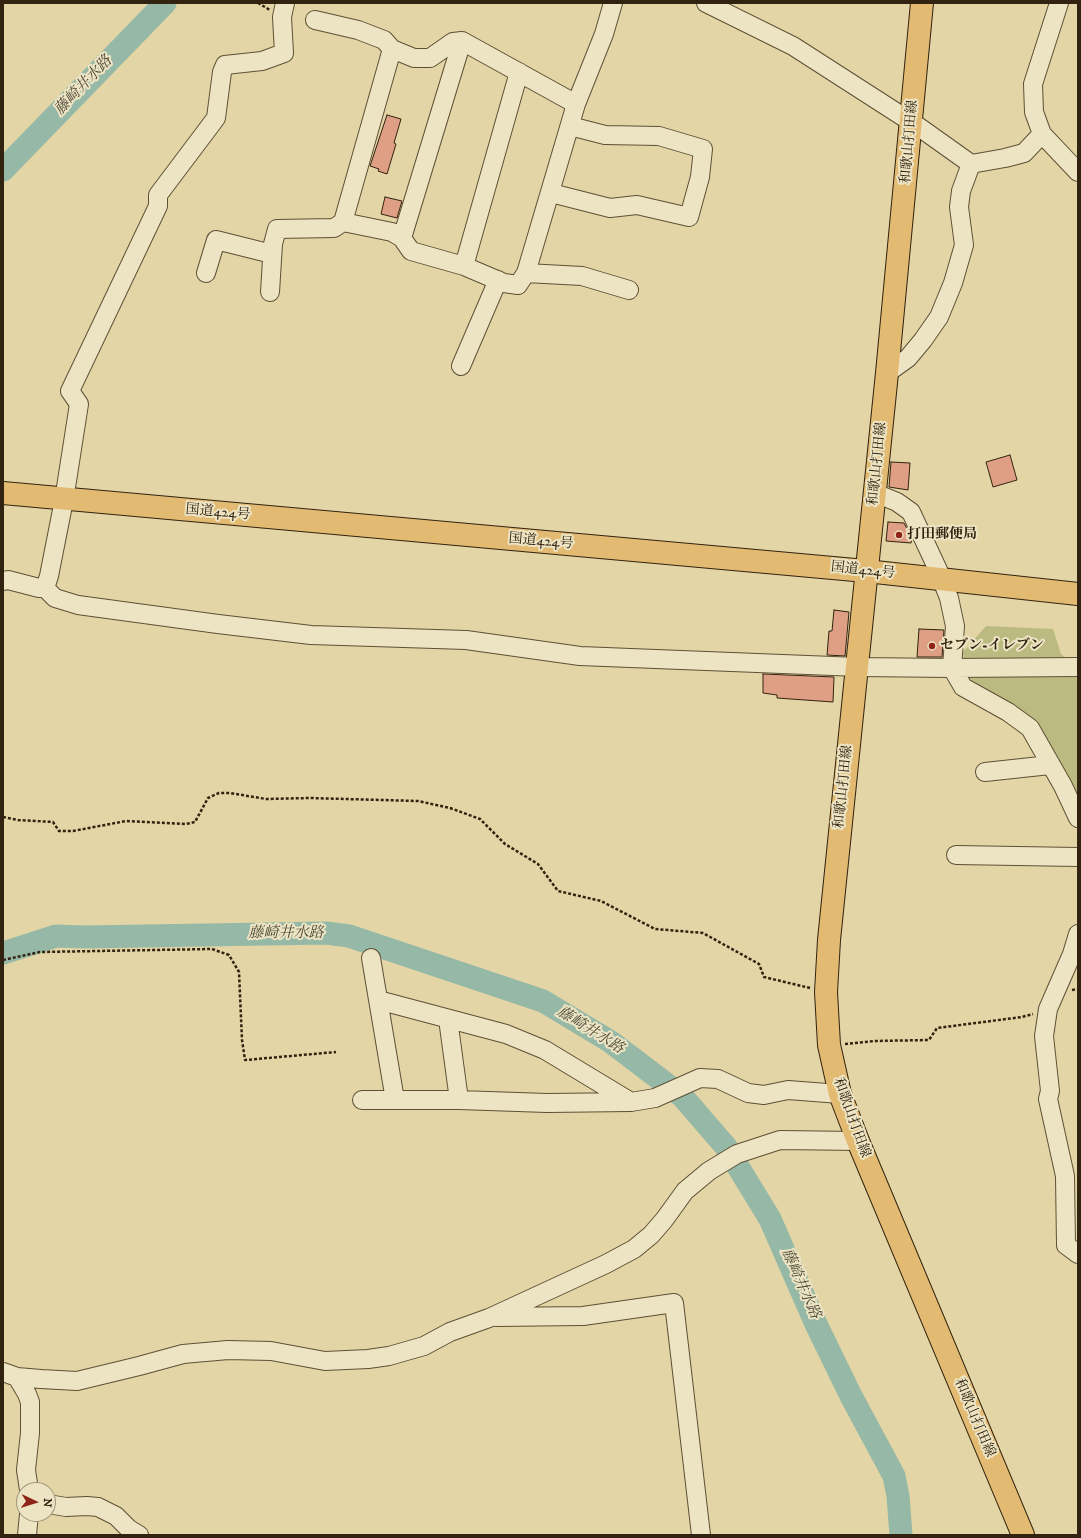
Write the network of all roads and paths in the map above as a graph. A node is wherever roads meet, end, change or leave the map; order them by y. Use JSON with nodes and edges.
{"nodes":[{"id":1,"x":285,"y":3,"type":"edge"},
{"id":2,"x":613,"y":3,"type":"edge"},
{"id":3,"x":706,"y":3,"type":"edge"},
{"id":4,"x":922,"y":3,"type":"edge"},
{"id":5,"x":1059,"y":3,"type":"edge"},
{"id":6,"x":315,"y":20,"type":"dead end"},
{"id":7,"x":462,"y":41,"type":"junction"},
{"id":8,"x":392,"y":49,"type":"junction"},
{"id":9,"x":519,"y":72,"type":"junction"},
{"id":10,"x":576,"y":104,"type":"junction"},
{"id":11,"x":912,"y":122,"type":"junction"},
{"id":12,"x":570,"y":126,"type":"junction"},
{"id":13,"x":1042,"y":134,"type":"junction"},
{"id":14,"x":971,"y":164,"type":"junction"},
{"id":15,"x":1078,"y":172,"type":"edge"},
{"id":16,"x":551,"y":192,"type":"junction"},
{"id":17,"x":343,"y":222,"type":"junction"},
{"id":18,"x":402,"y":238,"type":"junction"},
{"id":19,"x":272,"y":254,"type":"junction"},
{"id":20,"x":464,"y":266,"type":"junction"},
{"id":21,"x":206,"y":273,"type":"dead end"},
{"id":22,"x":526,"y":273,"type":"junction"},
{"id":23,"x":498,"y":280,"type":"junction"},
{"id":24,"x":629,"y":290,"type":"dead end"},
{"id":25,"x":270,"y":292,"type":"dead end"},
{"id":26,"x":461,"y":366,"type":"dead end"},
{"id":27,"x":887,"y":373,"type":"junction"},
{"id":28,"x":3,"y":493,"type":"edge"},
{"id":29,"x":874,"y":493,"type":"junction"},
{"id":30,"x":64,"y":500,"type":"junction"},
{"id":31,"x":866,"y":571,"type":"junction"},
{"id":32,"x":942,"y":579,"type":"junction"},
{"id":33,"x":3,"y":581,"type":"edge"},
{"id":34,"x":45,"y":588,"type":"junction"},
{"id":35,"x":1078,"y":594,"type":"edge"},
{"id":36,"x":858,"y":667,"type":"junction"},
{"id":37,"x":1078,"y":667,"type":"edge"},
{"id":38,"x":952,"y":668,"type":"junction"},
{"id":39,"x":1050,"y":765,"type":"junction"},
{"id":40,"x":985,"y":772,"type":"dead end"},
{"id":41,"x":3,"y":817,"type":"edge"},
{"id":42,"x":1078,"y":818,"type":"edge"},
{"id":43,"x":956,"y":855,"type":"dead end"},
{"id":44,"x":1078,"y":858,"type":"edge"},
{"id":45,"x":1078,"y":934,"type":"edge"},
{"id":46,"x":371,"y":958,"type":"dead end"},
{"id":47,"x":3,"y":960,"type":"edge"},
{"id":48,"x":826,"y":992,"type":"junction"},
{"id":49,"x":378,"y":1000,"type":"junction"},
{"id":50,"x":1048,"y":1009,"type":"junction"},
{"id":51,"x":448,"y":1019,"type":"junction"},
{"id":52,"x":829,"y":1045,"type":"junction"},
{"id":53,"x":336,"y":1052,"type":"dead end"},
{"id":54,"x":840,"y":1094,"type":"junction"},
{"id":55,"x":362,"y":1100,"type":"dead end"},
{"id":56,"x":395,"y":1100,"type":"junction"},
{"id":57,"x":458,"y":1100,"type":"junction"},
{"id":58,"x":631,"y":1102,"type":"junction"},
{"id":59,"x":858,"y":1141,"type":"junction"},
{"id":60,"x":1078,"y":1254,"type":"edge"},
{"id":61,"x":489,"y":1318,"type":"junction"},
{"id":62,"x":10,"y":1374,"type":"edge"},
{"id":63,"x":28,"y":1482,"type":"edge"},
{"id":64,"x":56,"y":1505,"type":"edge"},
{"id":65,"x":28,"y":1522,"type":"edge"},
{"id":66,"x":27,"y":1535,"type":"edge"},
{"id":67,"x":138,"y":1535,"type":"edge"},
{"id":68,"x":701,"y":1535,"type":"edge"},
{"id":69,"x":1024,"y":1535,"type":"edge"}],
"edges":[{"from":1,"to":30,"type":"street"},
{"from":2,"to":10,"type":"street"},
{"from":3,"to":11,"type":"street"},
{"from":4,"to":11,"type":"main road","name":"和歌山打田線"},
{"from":5,"to":13,"type":"street"},
{"from":6,"to":8,"type":"street"},
{"from":7,"to":8,"type":"street"},
{"from":7,"to":9,"type":"street"},
{"from":7,"to":18,"type":"street"},
{"from":8,"to":17,"type":"street"},
{"from":9,"to":10,"type":"street"},
{"from":9,"to":20,"type":"street"},
{"from":10,"to":12,"type":"street"},
{"from":11,"to":14,"type":"street"},
{"from":11,"to":27,"type":"main road","name":"和歌山打田線"},
{"from":12,"to":16,"type":"street"},
{"from":12,"to":16,"type":"street"},
{"from":13,"to":14,"type":"street"},
{"from":13,"to":15,"type":"street"},
{"from":14,"to":27,"type":"street"},
{"from":16,"to":22,"type":"street"},
{"from":17,"to":18,"type":"street"},
{"from":17,"to":19,"type":"street"},
{"from":18,"to":20,"type":"street"},
{"from":19,"to":21,"type":"street"},
{"from":19,"to":25,"type":"street"},
{"from":20,"to":23,"type":"street"},
{"from":22,"to":23,"type":"street"},
{"from":22,"to":24,"type":"street"},
{"from":23,"to":26,"type":"street"},
{"from":27,"to":29,"type":"main road","name":"和歌山打田線"},
{"from":28,"to":30,"type":"main road","name":"国道424号"},
{"from":29,"to":31,"type":"main road","name":"和歌山打田線"},
{"from":29,"to":32,"type":"street"},
{"from":30,"to":31,"type":"main road","name":"国道424号"},
{"from":30,"to":34,"type":"street"},
{"from":31,"to":32,"type":"main road","name":"国道424号"},
{"from":31,"to":36,"type":"main road","name":"和歌山打田線"},
{"from":32,"to":35,"type":"main road","name":"国道424号"},
{"from":32,"to":38,"type":"street"},
{"from":33,"to":34,"type":"street"},
{"from":34,"to":36,"type":"street"},
{"from":36,"to":38,"type":"street"},
{"from":36,"to":48,"type":"main road","name":"和歌山打田線"},
{"from":37,"to":38,"type":"street"},
{"from":38,"to":39,"type":"street"},
{"from":39,"to":40,"type":"street"},
{"from":39,"to":42,"type":"street"},
{"from":41,"to":48,"type":"path"},
{"from":43,"to":44,"type":"street"},
{"from":45,"to":50,"type":"street"},
{"from":46,"to":49,"type":"street"},
{"from":47,"to":53,"type":"path"},
{"from":48,"to":52,"type":"main road","name":"和歌山打田線"},
{"from":49,"to":51,"type":"street"},
{"from":49,"to":56,"type":"street"},
{"from":50,"to":52,"type":"path"},
{"from":50,"to":60,"type":"street"},
{"from":51,"to":57,"type":"street"},
{"from":51,"to":58,"type":"street"},
{"from":52,"to":54,"type":"main road","name":"和歌山打田線"},
{"from":54,"to":58,"type":"street"},
{"from":54,"to":59,"type":"main road","name":"和歌山打田線"},
{"from":55,"to":56,"type":"street"},
{"from":56,"to":57,"type":"street"},
{"from":57,"to":58,"type":"street"},
{"from":59,"to":61,"type":"street"},
{"from":59,"to":69,"type":"main road","name":"和歌山打田線"},
{"from":61,"to":62,"type":"street"},
{"from":61,"to":68,"type":"street"},
{"from":62,"to":63,"type":"street"},
{"from":64,"to":67,"type":"street"},
{"from":65,"to":66,"type":"street"}]}
